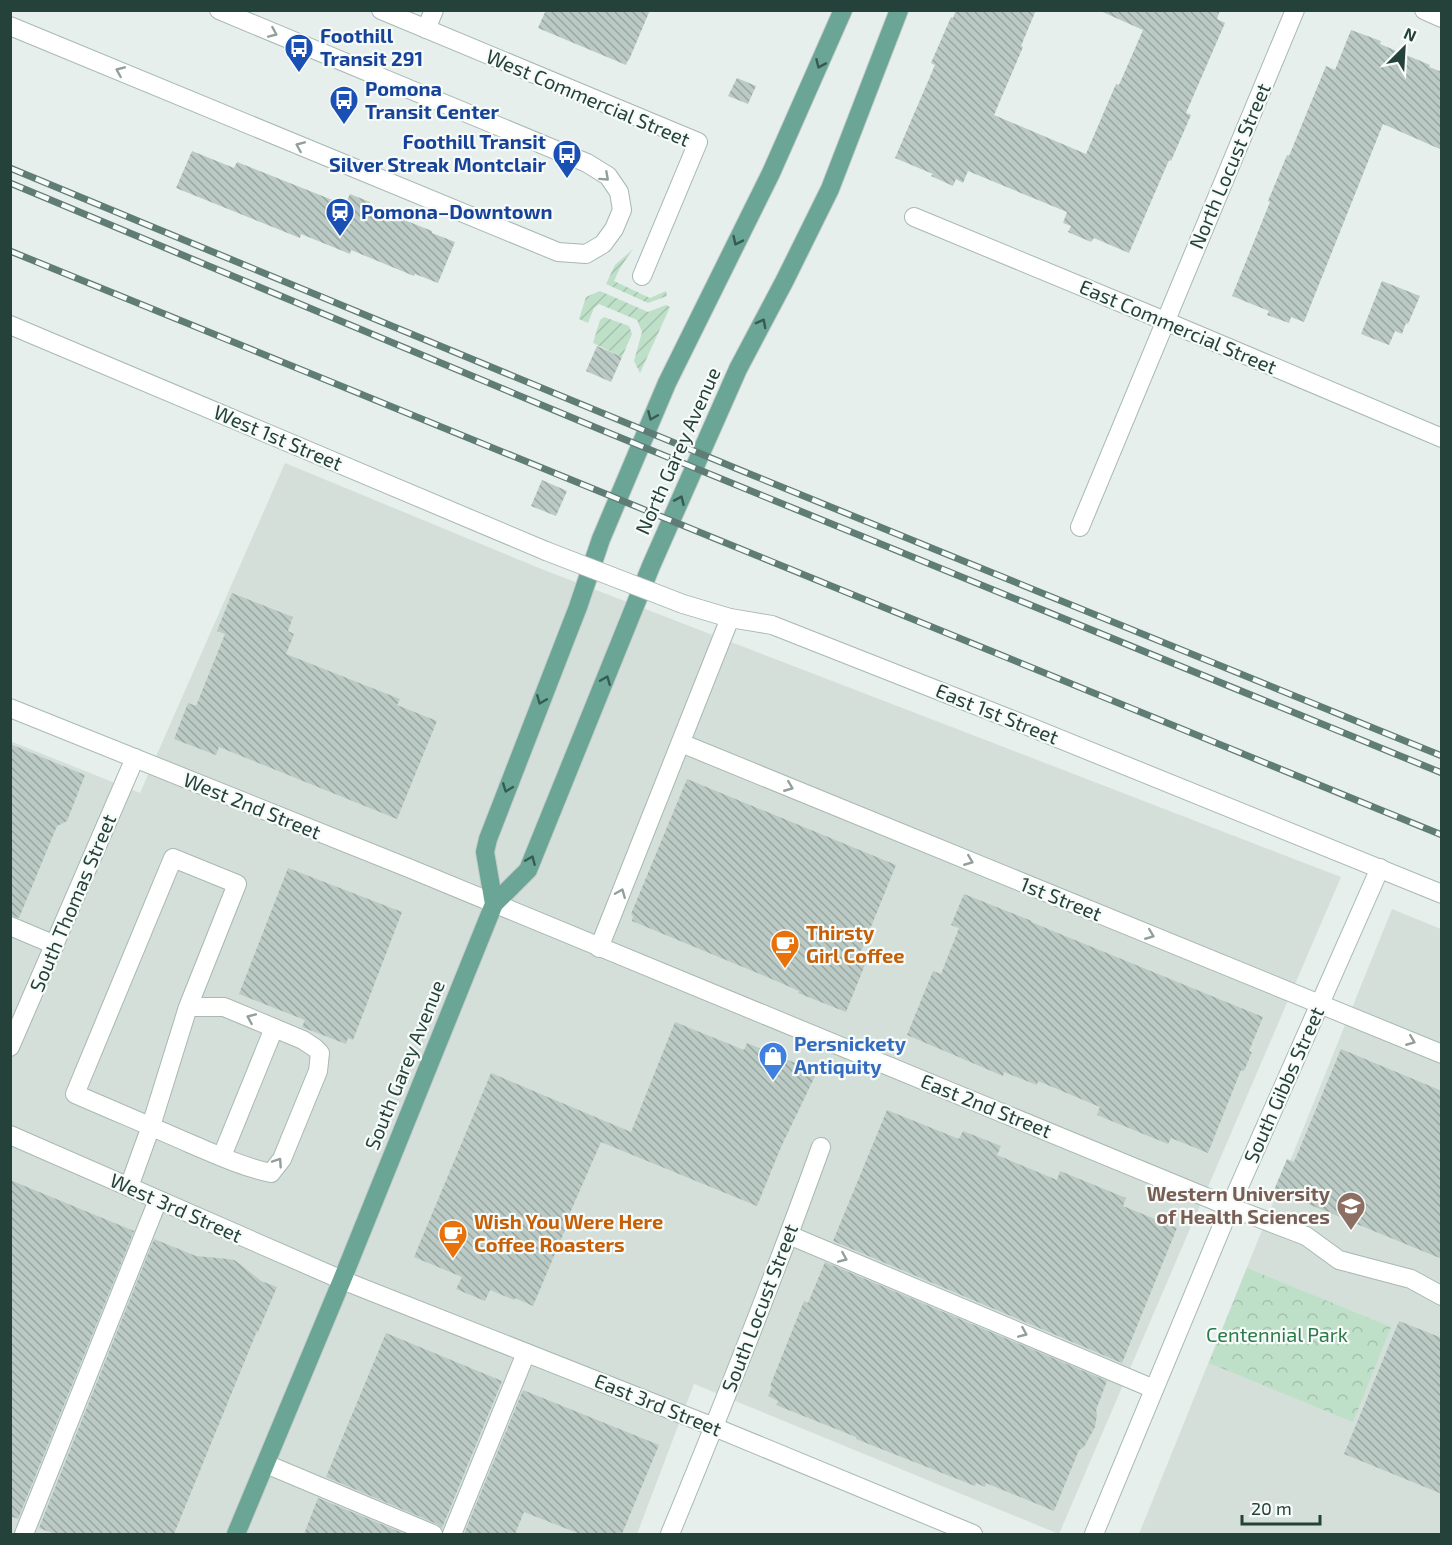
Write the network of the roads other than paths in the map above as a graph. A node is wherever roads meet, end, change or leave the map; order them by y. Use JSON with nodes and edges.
{"nodes":[{"id":1,"x":219,"y":10,"type":"edge"},
{"id":2,"x":381,"y":10,"type":"edge"},
{"id":3,"x":434,"y":10,"type":"edge"},
{"id":4,"x":843,"y":10,"type":"edge"},
{"id":5,"x":899,"y":10,"type":"edge"},
{"id":6,"x":1295,"y":10,"type":"edge"},
{"id":7,"x":1424,"y":10,"type":"edge"},
{"id":8,"x":1442,"y":18,"type":"edge"},
{"id":9,"x":10,"y":26,"type":"edge"},
{"id":10,"x":426,"y":29,"type":"junction"},
{"id":11,"x":914,"y":217,"type":"dead end"},
{"id":12,"x":642,"y":276,"type":"dead end"},
{"id":13,"x":1165,"y":321,"type":"junction"},
{"id":14,"x":10,"y":325,"type":"edge"},
{"id":15,"x":1442,"y":438,"type":"edge"},
{"id":16,"x":1080,"y":527,"type":"dead end"},
{"id":17,"x":546,"y":551,"type":"joint"},
{"id":18,"x":730,"y":618,"type":"junction"},
{"id":19,"x":10,"y":708,"type":"edge"},
{"id":20,"x":681,"y":743,"type":"junction"},
{"id":21,"x":135,"y":758,"type":"junction"},
{"id":22,"x":1380,"y":868,"type":"junction"},
{"id":23,"x":1442,"y":894,"type":"edge"},
{"id":24,"x":494,"y":904,"type":"junction"},
{"id":25,"x":10,"y":926,"type":"edge"},
{"id":26,"x":55,"y":945,"type":"junction"},
{"id":27,"x":599,"y":948,"type":"junction"},
{"id":28,"x":1320,"y":1005,"type":"junction"},
{"id":29,"x":188,"y":1007,"type":"junction"},
{"id":30,"x":274,"y":1028,"type":"junction"},
{"id":31,"x":10,"y":1047,"type":"edge"},
{"id":32,"x":1442,"y":1054,"type":"edge"},
{"id":33,"x":151,"y":1126,"type":"junction"},
{"id":34,"x":10,"y":1135,"type":"edge"},
{"id":35,"x":821,"y":1147,"type":"dead end"},
{"id":36,"x":222,"y":1156,"type":"junction"},
{"id":37,"x":129,"y":1187,"type":"junction"},
{"id":38,"x":158,"y":1200,"type":"junction"},
{"id":39,"x":1230,"y":1207,"type":"junction"},
{"id":40,"x":789,"y":1235,"type":"junction"},
{"id":41,"x":342,"y":1280,"type":"junction"},
{"id":42,"x":1442,"y":1296,"type":"edge"},
{"id":43,"x":526,"y":1353,"type":"junction"},
{"id":44,"x":1155,"y":1389,"type":"junction"},
{"id":45,"x":714,"y":1428,"type":"junction"},
{"id":46,"x":266,"y":1464,"type":"junction"},
{"id":47,"x":24,"y":1534,"type":"edge"},
{"id":48,"x":236,"y":1534,"type":"edge"},
{"id":49,"x":433,"y":1534,"type":"edge"},
{"id":50,"x":452,"y":1534,"type":"edge"},
{"id":51,"x":670,"y":1534,"type":"edge"},
{"id":52,"x":973,"y":1534,"type":"edge"},
{"id":53,"x":1094,"y":1534,"type":"edge"}],
"edges":[{"from":1,"to":9,"type":"street","one_way":true},
{"from":2,"to":10,"type":"street","name":"West Commercial Street"},
{"from":3,"to":10,"type":"street"},
{"from":4,"to":24,"type":"main road","name":"North Garey Avenue","one_way":true},
{"from":24,"to":5,"type":"main road","name":"North Garey Avenue","one_way":true},
{"from":6,"to":13,"type":"street","name":"North Locust Street"},
{"from":7,"to":8,"type":"street"},
{"from":10,"to":12,"type":"street","name":"West Commercial Street"},
{"from":11,"to":13,"type":"street","name":"East Commercial Street"},
{"from":13,"to":15,"type":"street","name":"East Commercial Street"},
{"from":13,"to":16,"type":"street","name":"North Locust Street"},
{"from":14,"to":17,"type":"street","name":"West 1st Street"},
{"from":17,"to":18,"type":"street","name":"East 1st Street","bridge":true},
{"from":18,"to":20,"type":"street"},
{"from":18,"to":22,"type":"street","name":"East 1st Street"},
{"from":19,"to":21,"type":"street","name":"West 2nd Street"},
{"from":27,"to":20,"type":"street","one_way":true},
{"from":20,"to":28,"type":"street","name":"1st Street","one_way":true},
{"from":21,"to":24,"type":"street","name":"West 2nd Street"},
{"from":21,"to":26,"type":"street","name":"South Thomas Street"},
{"from":22,"to":23,"type":"street","name":"East 1st Street"},
{"from":22,"to":28,"type":"street","name":"South Gibbs Street"},
{"from":24,"to":27,"type":"street","name":"East 2nd Street"},
{"from":24,"to":41,"type":"main road","name":"South Garey Avenue"},
{"from":25,"to":26,"type":"street"},
{"from":26,"to":31,"type":"street","name":"South Thomas Street"},
{"from":27,"to":39,"type":"street","name":"East 2nd Street"},
{"from":28,"to":32,"type":"street","name":"1st Street","one_way":true},
{"from":28,"to":39,"type":"street","name":"South Gibbs Street"},
{"from":30,"to":29,"type":"street","one_way":true},
{"from":29,"to":33,"type":"street"},
{"from":29,"to":33,"type":"street"},
{"from":30,"to":36,"type":"street"},
{"from":36,"to":30,"type":"street","one_way":true},
{"from":33,"to":36,"type":"street"},
{"from":33,"to":37,"type":"street"},
{"from":34,"to":37,"type":"street","name":"West 3rd Street"},
{"from":35,"to":40,"type":"street","name":"South Locust Street"},
{"from":37,"to":38,"type":"street","name":"West 3rd Street"},
{"from":38,"to":41,"type":"street","name":"West 3rd Street"},
{"from":38,"to":47,"type":"street"},
{"from":39,"to":42,"type":"street","name":"East 2nd Street"},
{"from":39,"to":44,"type":"street","name":"South Gibbs Street"},
{"from":40,"to":44,"type":"street","one_way":true},
{"from":40,"to":45,"type":"street","name":"South Locust Street"},
{"from":41,"to":43,"type":"street","name":"East 3rd Street"},
{"from":41,"to":46,"type":"main road","name":"South Garey Avenue"},
{"from":43,"to":45,"type":"street","name":"East 3rd Street"},
{"from":43,"to":50,"type":"street"},
{"from":44,"to":53,"type":"street","name":"South Gibbs Street"},
{"from":45,"to":51,"type":"street","name":"South Locust Street"},
{"from":45,"to":52,"type":"street","name":"East 3rd Street"},
{"from":46,"to":48,"type":"main road","name":"South Garey Avenue"},
{"from":46,"to":49,"type":"street"}]}
